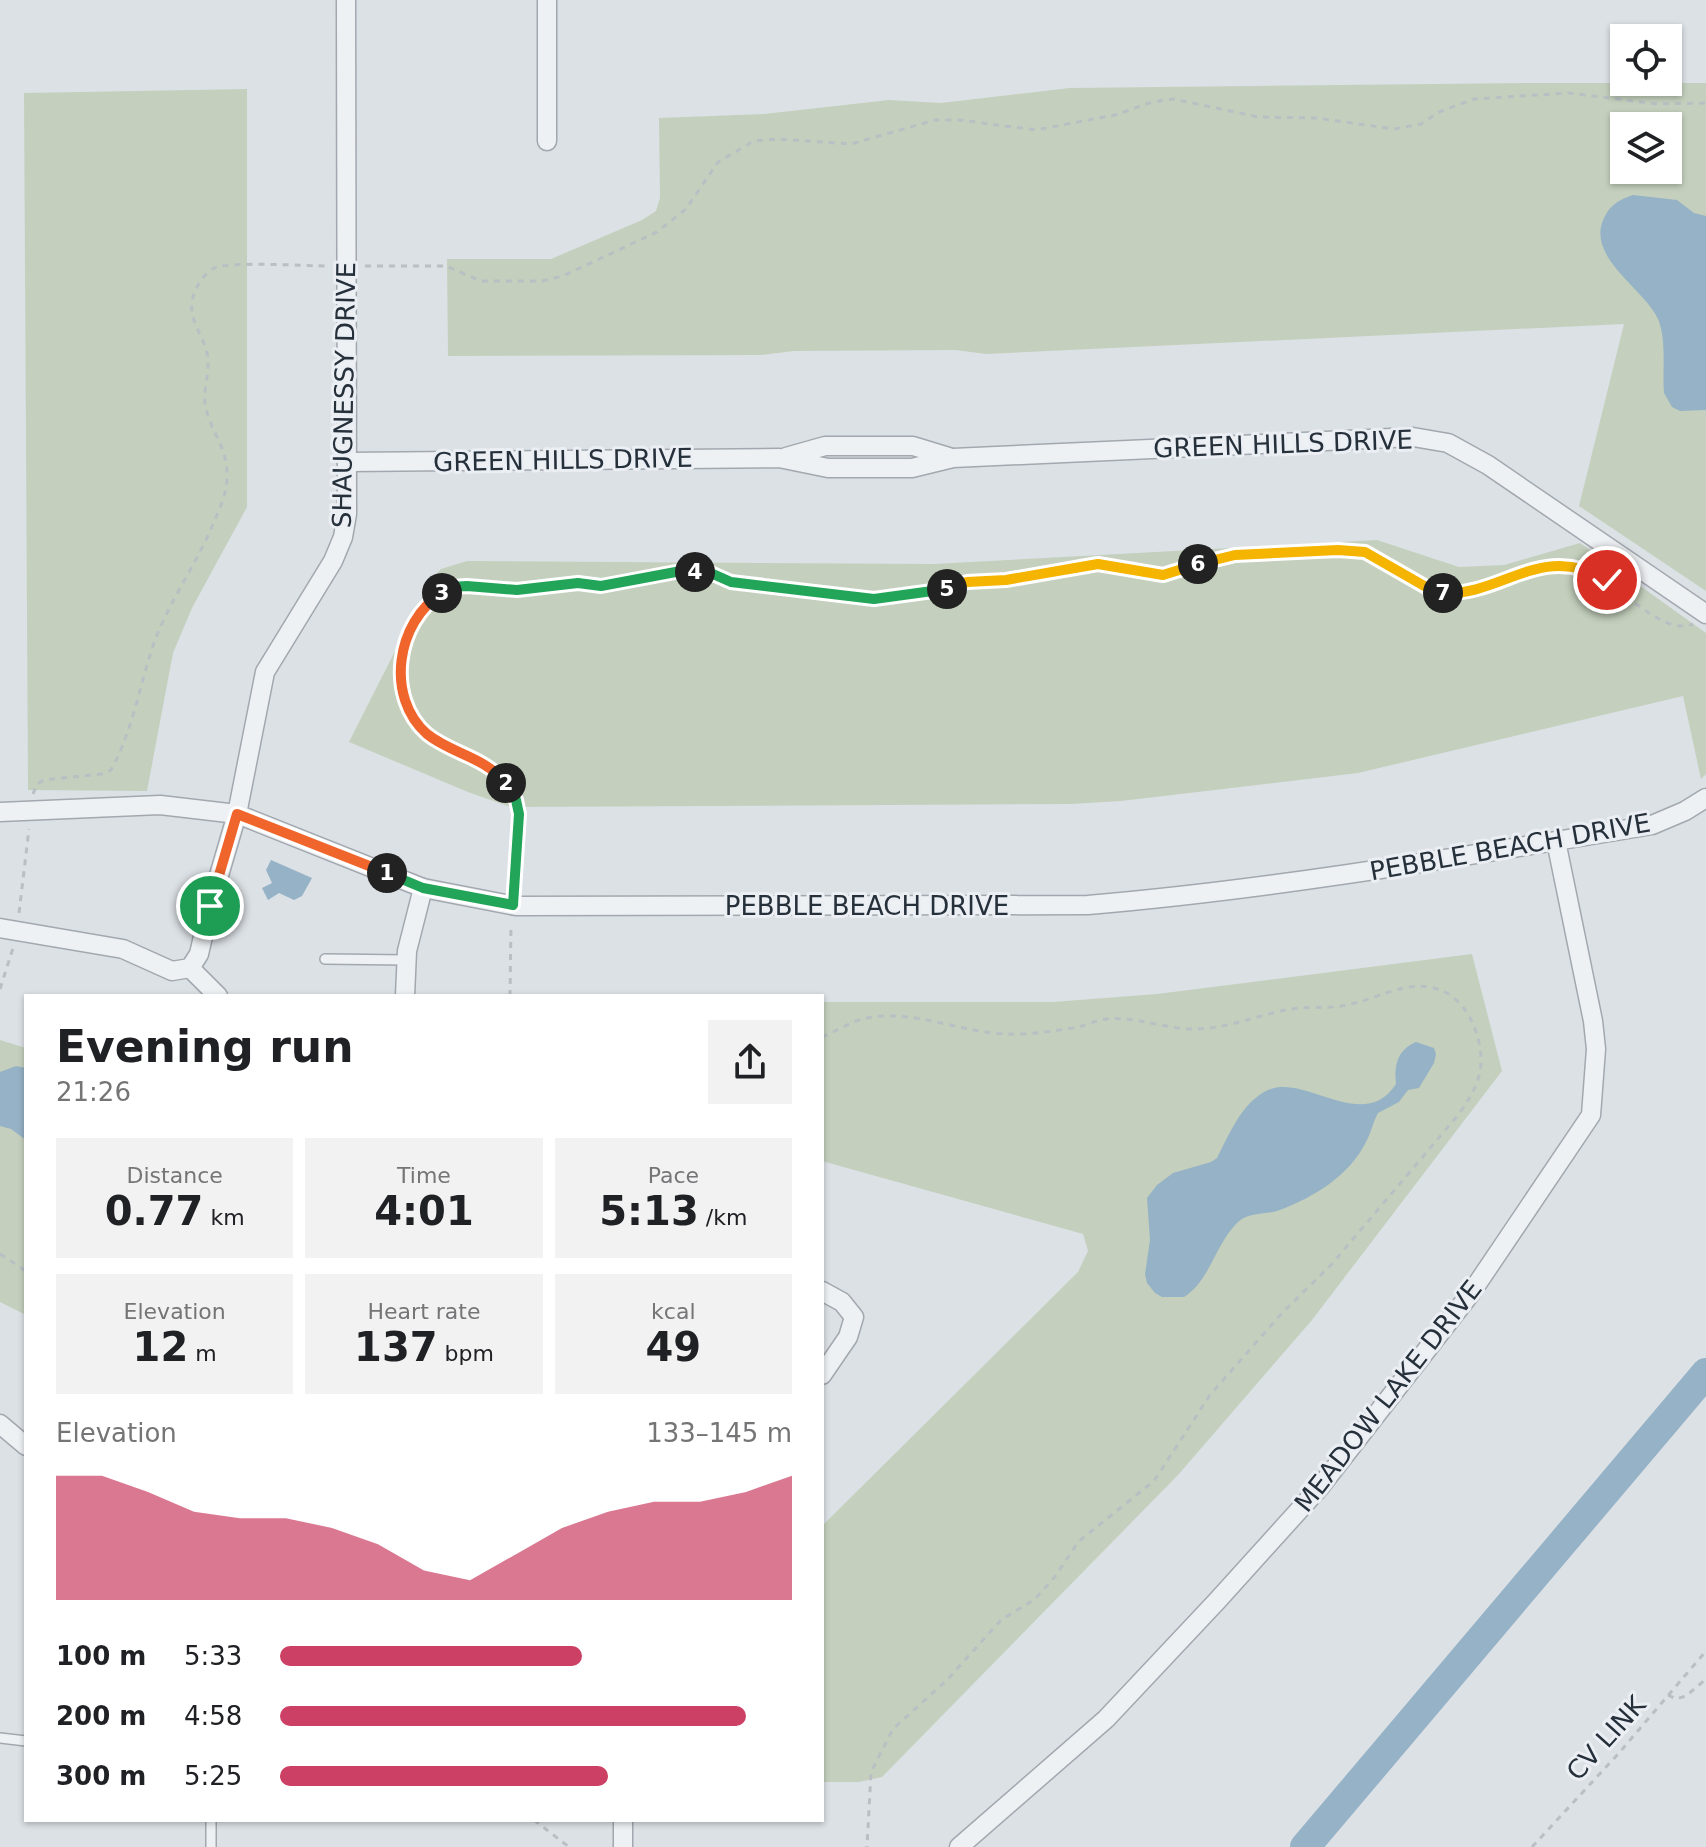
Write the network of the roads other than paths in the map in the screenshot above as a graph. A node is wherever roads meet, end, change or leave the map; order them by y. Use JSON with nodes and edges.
{"nodes":[{"id":1,"x":346,"y":0,"type":"edge"},
{"id":2,"x":547,"y":0,"type":"edge"},
{"id":3,"x":547,"y":141,"type":"dead end"},
{"id":4,"x":347,"y":462,"type":"junction"},
{"id":5,"x":1702,"y":617,"type":"edge"},
{"id":6,"x":1706,"y":798,"type":"edge"},
{"id":7,"x":0,"y":804,"type":"edge"},
{"id":8,"x":31,"y":809,"type":"junction"},
{"id":9,"x":0,"y":812,"type":"edge"},
{"id":10,"x":237,"y":814,"type":"junction"},
{"id":11,"x":1556,"y":841,"type":"junction"},
{"id":12,"x":423,"y":888,"type":"junction"},
{"id":13,"x":8,"y":929,"type":"edge"},
{"id":14,"x":325,"y":959,"type":"dead end"},
{"id":15,"x":407,"y":960,"type":"junction"},
{"id":16,"x":190,"y":968,"type":"junction"},
{"id":17,"x":216,"y":994,"type":"edge"},
{"id":18,"x":405,"y":994,"type":"edge"},
{"id":19,"x":824,"y":1292,"type":"edge"},
{"id":20,"x":824,"y":1372,"type":"edge"},
{"id":21,"x":0,"y":1424,"type":"edge"},
{"id":22,"x":24,"y":1444,"type":"edge"},
{"id":23,"x":0,"y":1738,"type":"edge"},
{"id":24,"x":24,"y":1741,"type":"edge"},
{"id":25,"x":211,"y":1822,"type":"edge"},
{"id":26,"x":623,"y":1822,"type":"edge"},
{"id":27,"x":211,"y":1847,"type":"edge"},
{"id":28,"x":623,"y":1847,"type":"edge"},
{"id":29,"x":959,"y":1847,"type":"edge"}],
"edges":[{"from":1,"to":4,"type":"street","name":"SHAUGNESSY DRIVE"},
{"from":2,"to":3,"type":"street"},
{"from":4,"to":5,"type":"street","name":"GREEN HILLS DRIVE"},
{"from":4,"to":10,"type":"street","name":"SHAUGNESSY DRIVE"},
{"from":6,"to":11,"type":"street","name":"PEBBLE BEACH DRIVE"},
{"from":7,"to":8,"type":"street"},
{"from":8,"to":9,"type":"street"},
{"from":8,"to":10,"type":"street","name":"PEBBLE BEACH DRIVE"},
{"from":10,"to":12,"type":"street","name":"PEBBLE BEACH DRIVE"},
{"from":10,"to":16,"type":"street","name":"SHAUGNESSY DRIVE"},
{"from":11,"to":12,"type":"street","name":"PEBBLE BEACH DRIVE"},
{"from":11,"to":29,"type":"street","name":"MEADOW LAKE DRIVE"},
{"from":12,"to":15,"type":"street"},
{"from":13,"to":16,"type":"street"},
{"from":14,"to":15,"type":"lane"},
{"from":15,"to":18,"type":"street"},
{"from":16,"to":17,"type":"street"},
{"from":19,"to":20,"type":"street"},
{"from":21,"to":22,"type":"street"},
{"from":23,"to":24,"type":"lane"},
{"from":25,"to":27,"type":"lane"},
{"from":26,"to":28,"type":"street"}]}
